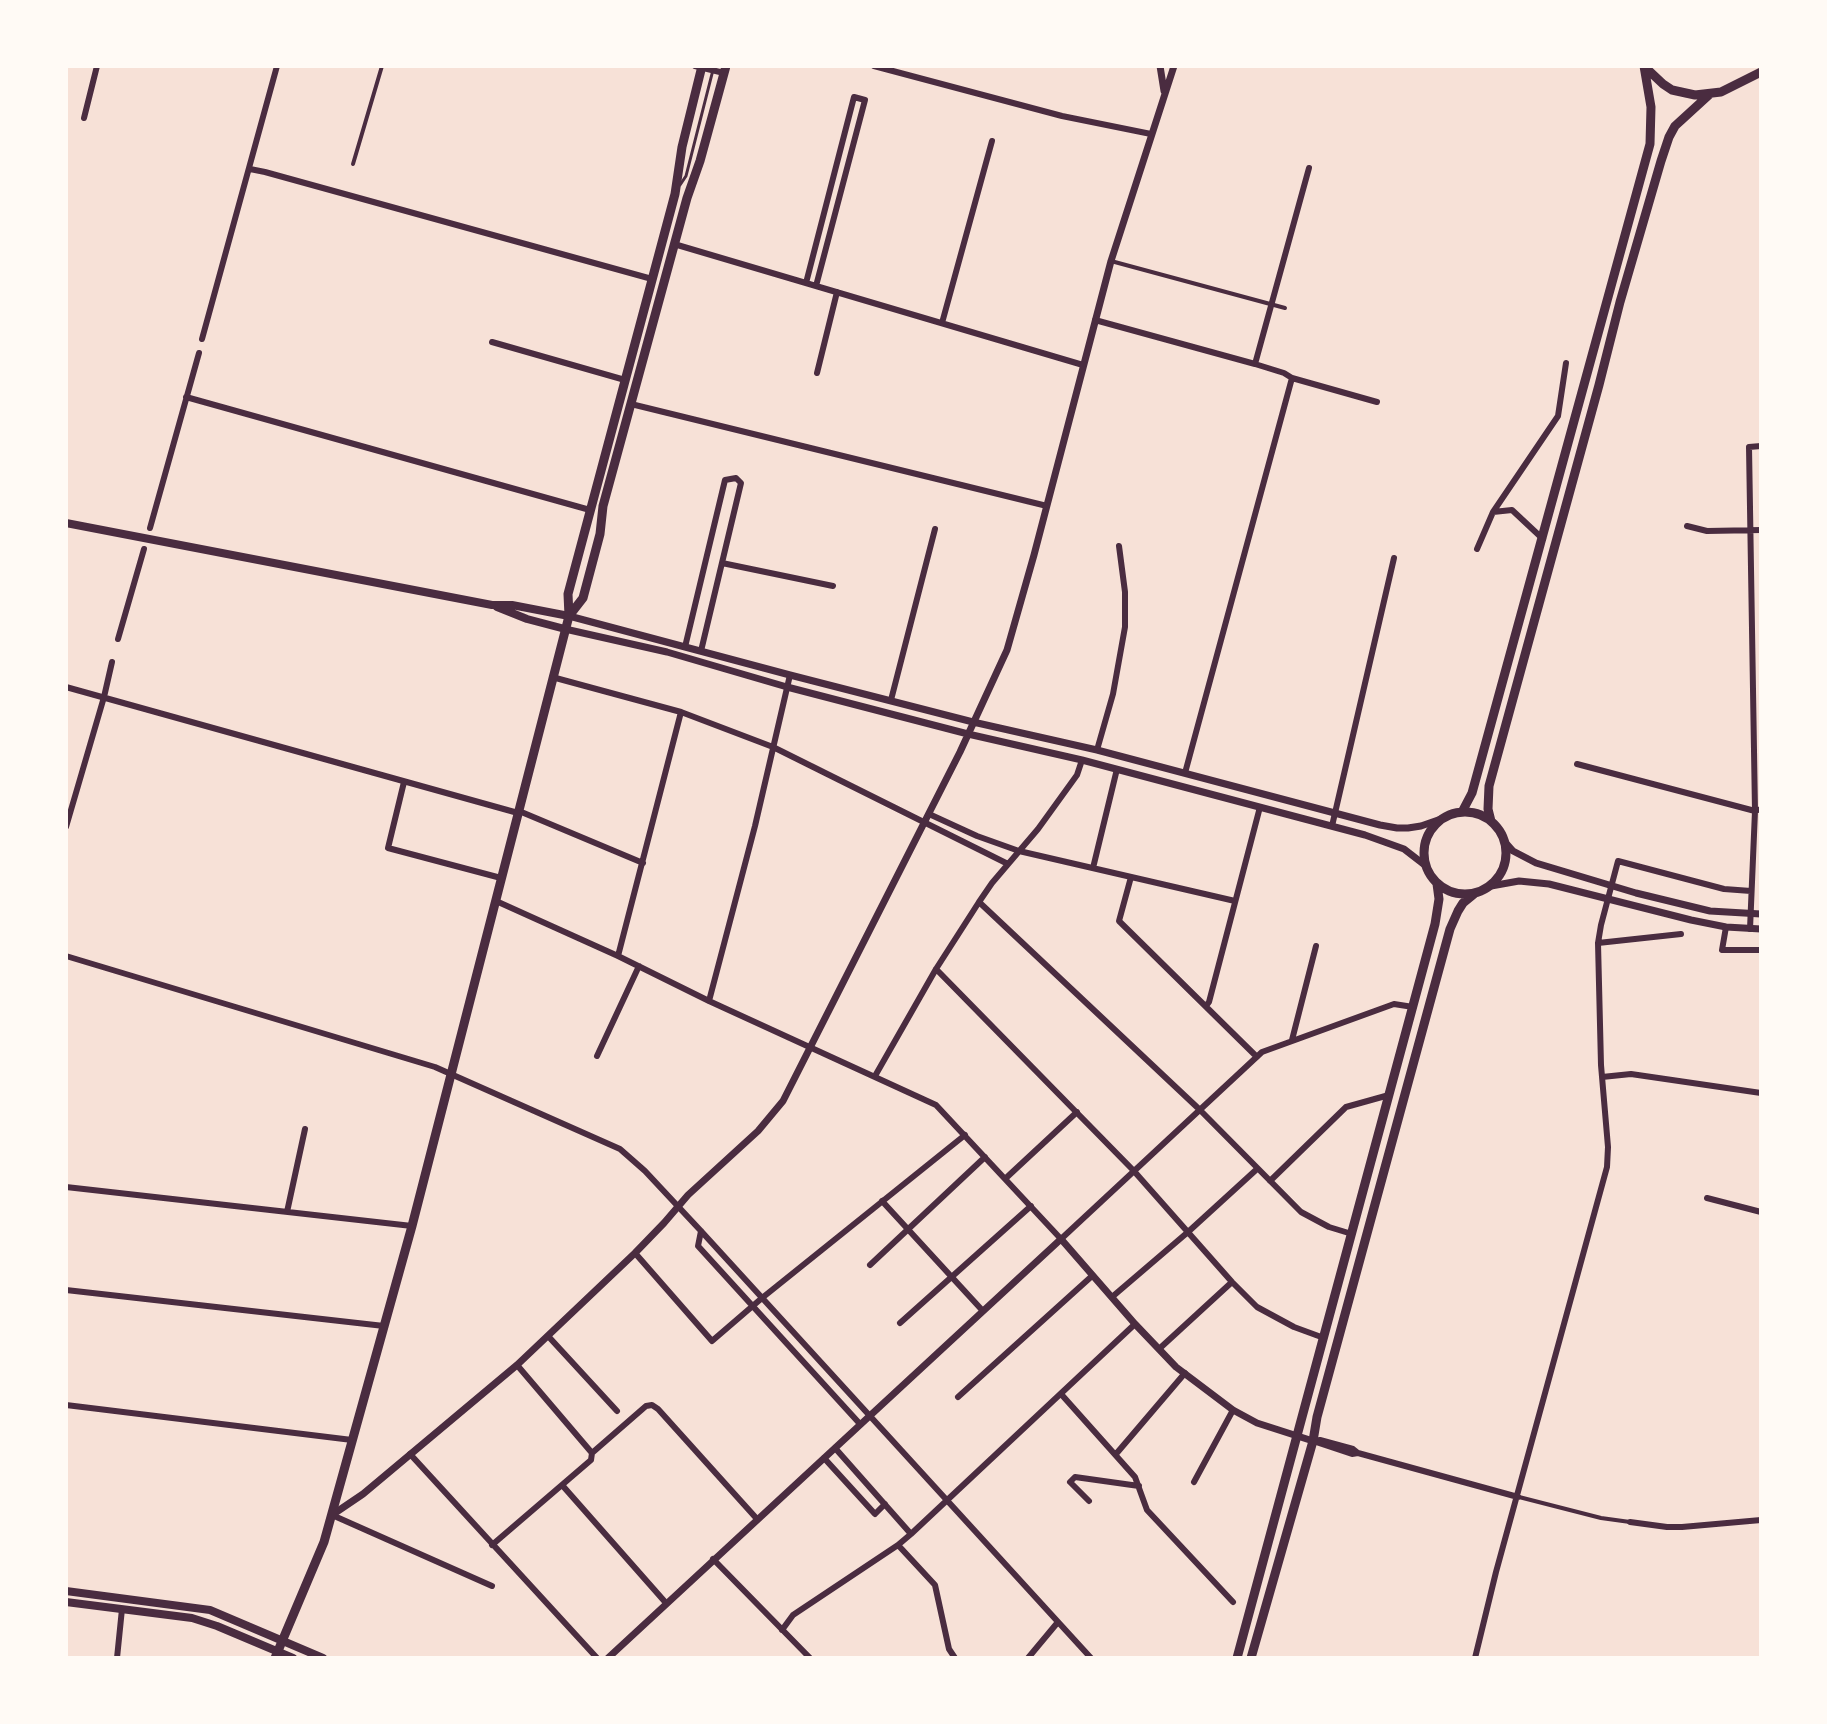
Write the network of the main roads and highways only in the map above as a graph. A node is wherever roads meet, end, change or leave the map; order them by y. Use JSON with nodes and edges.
{"nodes":[{"id":1,"x":700,"y":66,"type":"edge"},
{"id":2,"x":1644,"y":66,"type":"edge"},
{"id":3,"x":725,"y":69,"type":"edge"},
{"id":4,"x":1761,"y":72,"type":"edge"},
{"id":5,"x":1710,"y":94,"type":"junction"},
{"id":6,"x":603,"y":506,"type":"junction"},
{"id":7,"x":66,"y":523,"type":"edge"},
{"id":8,"x":586,"y":525,"type":"junction"},
{"id":9,"x":492,"y":605,"type":"junction"},
{"id":10,"x":569,"y":616,"type":"junction"},
{"id":11,"x":565,"y":629,"type":"junction"},
{"id":12,"x":1462,"y":812,"type":"junction"},
{"id":13,"x":1491,"y":821,"type":"junction"},
{"id":14,"x":1437,"y":884,"type":"junction"},
{"id":15,"x":1474,"y":894,"type":"junction"},
{"id":16,"x":66,"y":1591,"type":"edge"},
{"id":17,"x":66,"y":1602,"type":"edge"},
{"id":18,"x":282,"y":1641,"type":"junction"},
{"id":19,"x":276,"y":1655,"type":"edge"},
{"id":20,"x":293,"y":1658,"type":"edge"},
{"id":21,"x":323,"y":1658,"type":"edge"},
{"id":22,"x":1237,"y":1658,"type":"edge"},
{"id":23,"x":1251,"y":1658,"type":"edge"}],
"edges":[{"from":1,"to":8,"type":"main road"},
{"from":2,"to":5,"type":"main road"},
{"from":2,"to":12,"type":"main road"},
{"from":3,"to":6,"type":"main road"},
{"from":4,"to":5,"type":"main road"},
{"from":5,"to":13,"type":"main road"},
{"from":6,"to":8,"type":"main road"},
{"from":6,"to":10,"type":"main road"},
{"from":7,"to":9,"type":"main road"},
{"from":8,"to":10,"type":"main road"},
{"from":9,"to":10,"type":"main road"},
{"from":9,"to":11,"type":"main road"},
{"from":10,"to":11,"type":"main road"},
{"from":11,"to":18,"type":"main road"},
{"from":12,"to":13,"type":"main road"},
{"from":12,"to":14,"type":"main road"},
{"from":13,"to":15,"type":"main road"},
{"from":14,"to":15,"type":"main road"},
{"from":14,"to":22,"type":"main road"},
{"from":15,"to":23,"type":"main road"},
{"from":16,"to":18,"type":"main road"},
{"from":17,"to":19,"type":"main road"},
{"from":18,"to":19,"type":"main road"},
{"from":18,"to":21,"type":"main road"},
{"from":19,"to":20,"type":"main road"}]}
